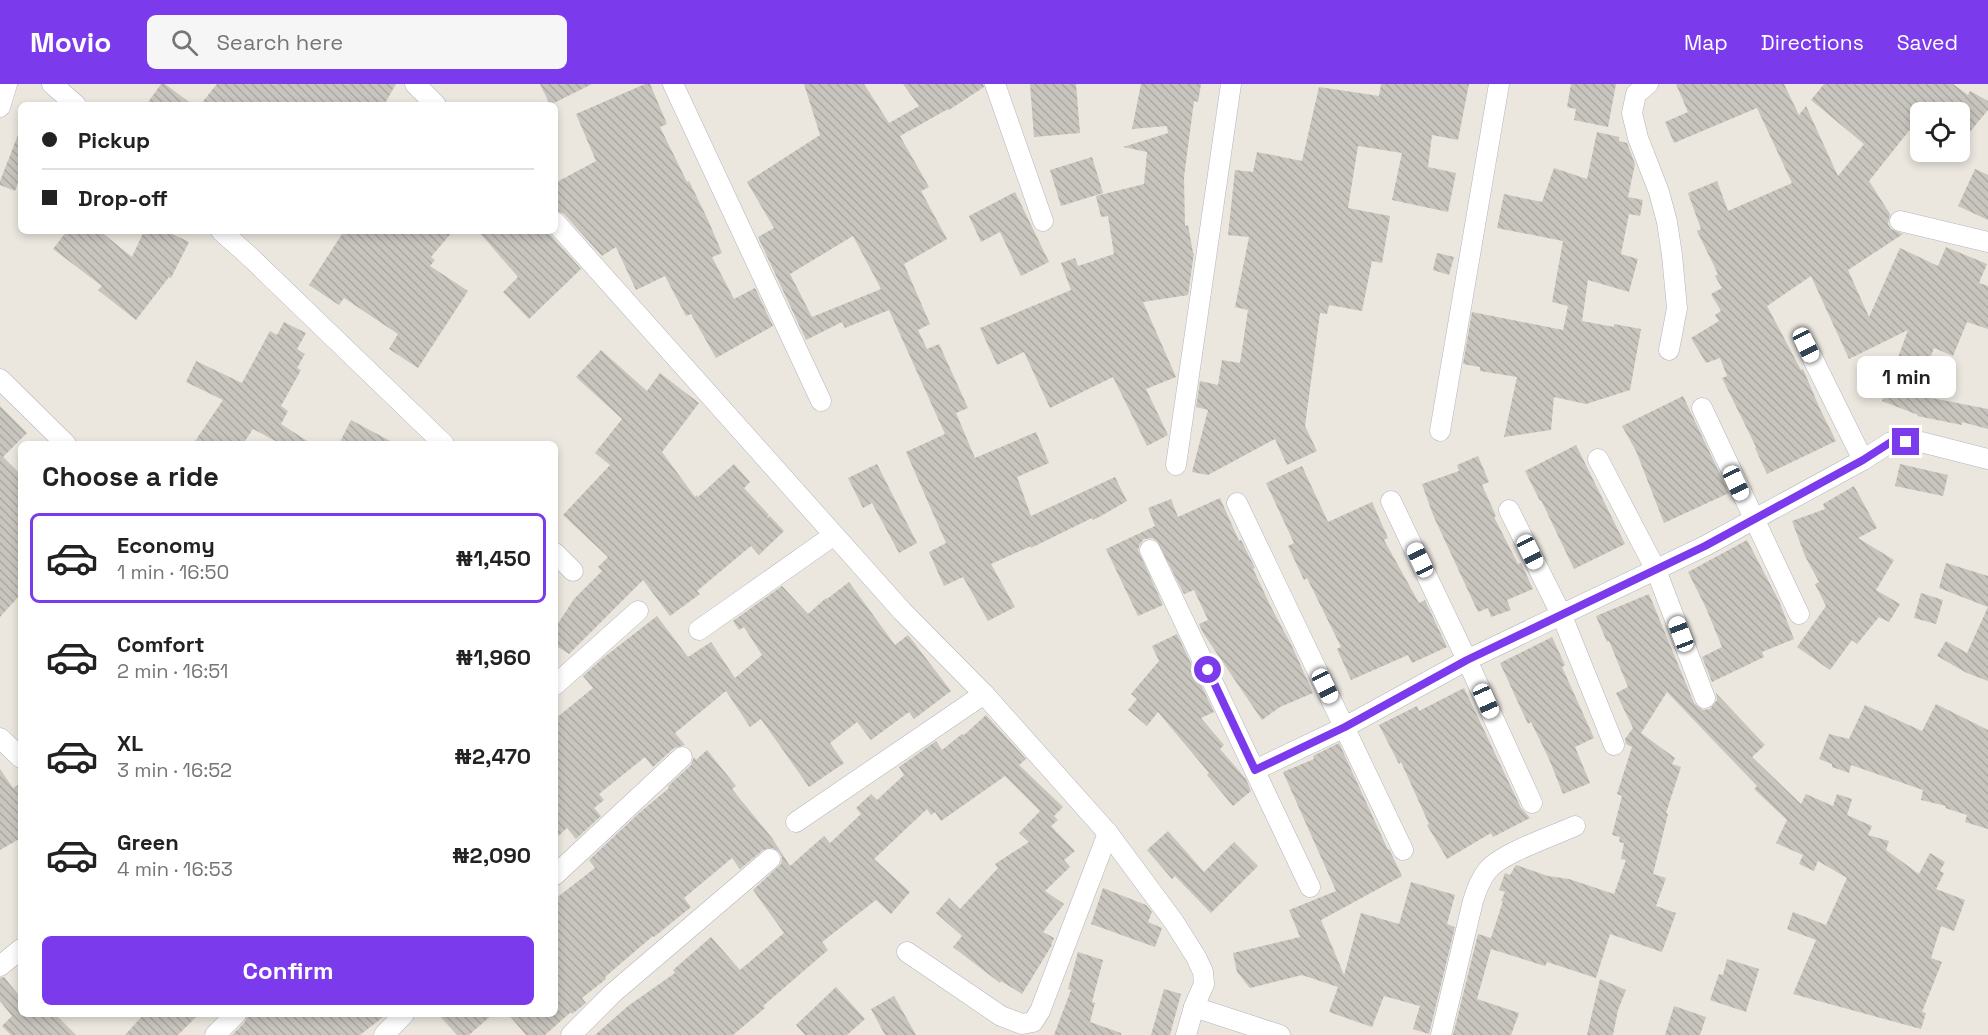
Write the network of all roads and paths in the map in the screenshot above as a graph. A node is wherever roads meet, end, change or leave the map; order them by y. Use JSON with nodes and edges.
{"nodes":[{"id":1,"x":7,"y":84,"type":"edge"},
{"id":2,"x":52,"y":84,"type":"edge"},
{"id":3,"x":415,"y":84,"type":"edge"},
{"id":4,"x":674,"y":84,"type":"edge"},
{"id":5,"x":995,"y":84,"type":"edge"},
{"id":6,"x":1231,"y":84,"type":"edge"},
{"id":7,"x":1499,"y":84,"type":"edge"},
{"id":8,"x":1648,"y":84,"type":"edge"},
{"id":9,"x":73,"y":102,"type":"edge"},
{"id":10,"x":433,"y":102,"type":"edge"},
{"id":11,"x":0,"y":107,"type":"edge"},
{"id":12,"x":1043,"y":221,"type":"dead end"},
{"id":13,"x":1900,"y":221,"type":"dead end"},
{"id":14,"x":558,"y":225,"type":"edge"},
{"id":15,"x":224,"y":234,"type":"edge"},
{"id":16,"x":1988,"y":242,"type":"edge"},
{"id":17,"x":1806,"y":345,"type":"dead end"},
{"id":18,"x":1669,"y":350,"type":"dead end"},
{"id":19,"x":0,"y":379,"type":"edge"},
{"id":20,"x":820,"y":401,"type":"dead end"},
{"id":21,"x":1701,"y":408,"type":"dead end"},
{"id":22,"x":1440,"y":431,"type":"dead end"},
{"id":23,"x":63,"y":441,"type":"edge"},
{"id":24,"x":441,"y":441,"type":"edge"},
{"id":25,"x":1598,"y":459,"type":"dead end"},
{"id":26,"x":1988,"y":459,"type":"edge"},
{"id":27,"x":1863,"y":460,"type":"junction"},
{"id":28,"x":1176,"y":465,"type":"dead end"},
{"id":29,"x":1391,"y":501,"type":"dead end"},
{"id":30,"x":1237,"y":503,"type":"dead end"},
{"id":31,"x":1509,"y":510,"type":"dead end"},
{"id":32,"x":1753,"y":520,"type":"junction"},
{"id":33,"x":834,"y":535,"type":"junction"},
{"id":34,"x":1150,"y":550,"type":"dead end"},
{"id":35,"x":558,"y":557,"type":"edge"},
{"id":36,"x":1656,"y":570,"type":"junction"},
{"id":37,"x":573,"y":571,"type":"dead end"},
{"id":38,"x":638,"y":611,"type":"dead end"},
{"id":39,"x":1799,"y":614,"type":"dead end"},
{"id":40,"x":1562,"y":616,"type":"junction"},
{"id":41,"x":699,"y":630,"type":"dead end"},
{"id":42,"x":1467,"y":660,"type":"junction"},
{"id":43,"x":558,"y":682,"type":"edge"},
{"id":44,"x":984,"y":694,"type":"junction"},
{"id":45,"x":1705,"y":698,"type":"dead end"},
{"id":46,"x":1345,"y":727,"type":"junction"},
{"id":47,"x":0,"y":738,"type":"edge"},
{"id":48,"x":1614,"y":745,"type":"dead end"},
{"id":49,"x":18,"y":755,"type":"edge"},
{"id":50,"x":682,"y":757,"type":"dead end"},
{"id":51,"x":1255,"y":770,"type":"junction"},
{"id":52,"x":1532,"y":803,"type":"dead end"},
{"id":53,"x":796,"y":822,"type":"dead end"},
{"id":54,"x":1575,"y":826,"type":"dead end"},
{"id":55,"x":1108,"y":833,"type":"junction"},
{"id":56,"x":1403,"y":850,"type":"dead end"},
{"id":57,"x":770,"y":859,"type":"dead end"},
{"id":58,"x":558,"y":871,"type":"edge"},
{"id":59,"x":1310,"y":887,"type":"dead end"},
{"id":60,"x":18,"y":951,"type":"edge"},
{"id":61,"x":908,"y":952,"type":"dead end"},
{"id":62,"x":0,"y":966,"type":"edge"},
{"id":63,"x":1194,"y":1007,"type":"junction"},
{"id":64,"x":233,"y":1017,"type":"edge"},
{"id":65,"x":215,"y":1035,"type":"edge"},
{"id":66,"x":572,"y":1035,"type":"edge"},
{"id":67,"x":1186,"y":1035,"type":"edge"},
{"id":68,"x":1280,"y":1035,"type":"edge"},
{"id":69,"x":1441,"y":1035,"type":"edge"}],
"edges":[{"from":1,"to":11,"type":"street"},
{"from":2,"to":9,"type":"street"},
{"from":3,"to":10,"type":"street"},
{"from":4,"to":20,"type":"street"},
{"from":5,"to":12,"type":"street"},
{"from":6,"to":28,"type":"street"},
{"from":7,"to":22,"type":"street"},
{"from":8,"to":18,"type":"street"},
{"from":13,"to":16,"type":"street"},
{"from":14,"to":33,"type":"street"},
{"from":15,"to":24,"type":"street"},
{"from":17,"to":27,"type":"street"},
{"from":19,"to":23,"type":"street"},
{"from":21,"to":32,"type":"street"},
{"from":25,"to":36,"type":"street"},
{"from":26,"to":27,"type":"street"},
{"from":27,"to":32,"type":"street"},
{"from":29,"to":42,"type":"street"},
{"from":30,"to":46,"type":"street"},
{"from":31,"to":40,"type":"street"},
{"from":32,"to":36,"type":"street"},
{"from":32,"to":39,"type":"street"},
{"from":33,"to":41,"type":"street"},
{"from":33,"to":44,"type":"street"},
{"from":34,"to":51,"type":"street"},
{"from":35,"to":37,"type":"street"},
{"from":36,"to":40,"type":"street"},
{"from":36,"to":45,"type":"street"},
{"from":38,"to":43,"type":"street"},
{"from":40,"to":42,"type":"street"},
{"from":40,"to":48,"type":"street"},
{"from":42,"to":46,"type":"street"},
{"from":42,"to":52,"type":"street"},
{"from":44,"to":53,"type":"street"},
{"from":44,"to":55,"type":"street"},
{"from":46,"to":51,"type":"street"},
{"from":46,"to":56,"type":"street"},
{"from":47,"to":49,"type":"street"},
{"from":50,"to":58,"type":"street"},
{"from":51,"to":59,"type":"street"},
{"from":54,"to":69,"type":"street"},
{"from":55,"to":61,"type":"street"},
{"from":55,"to":63,"type":"street"},
{"from":57,"to":66,"type":"street"},
{"from":60,"to":62,"type":"street"},
{"from":63,"to":67,"type":"street"},
{"from":63,"to":68,"type":"street"},
{"from":64,"to":65,"type":"street"}]}
